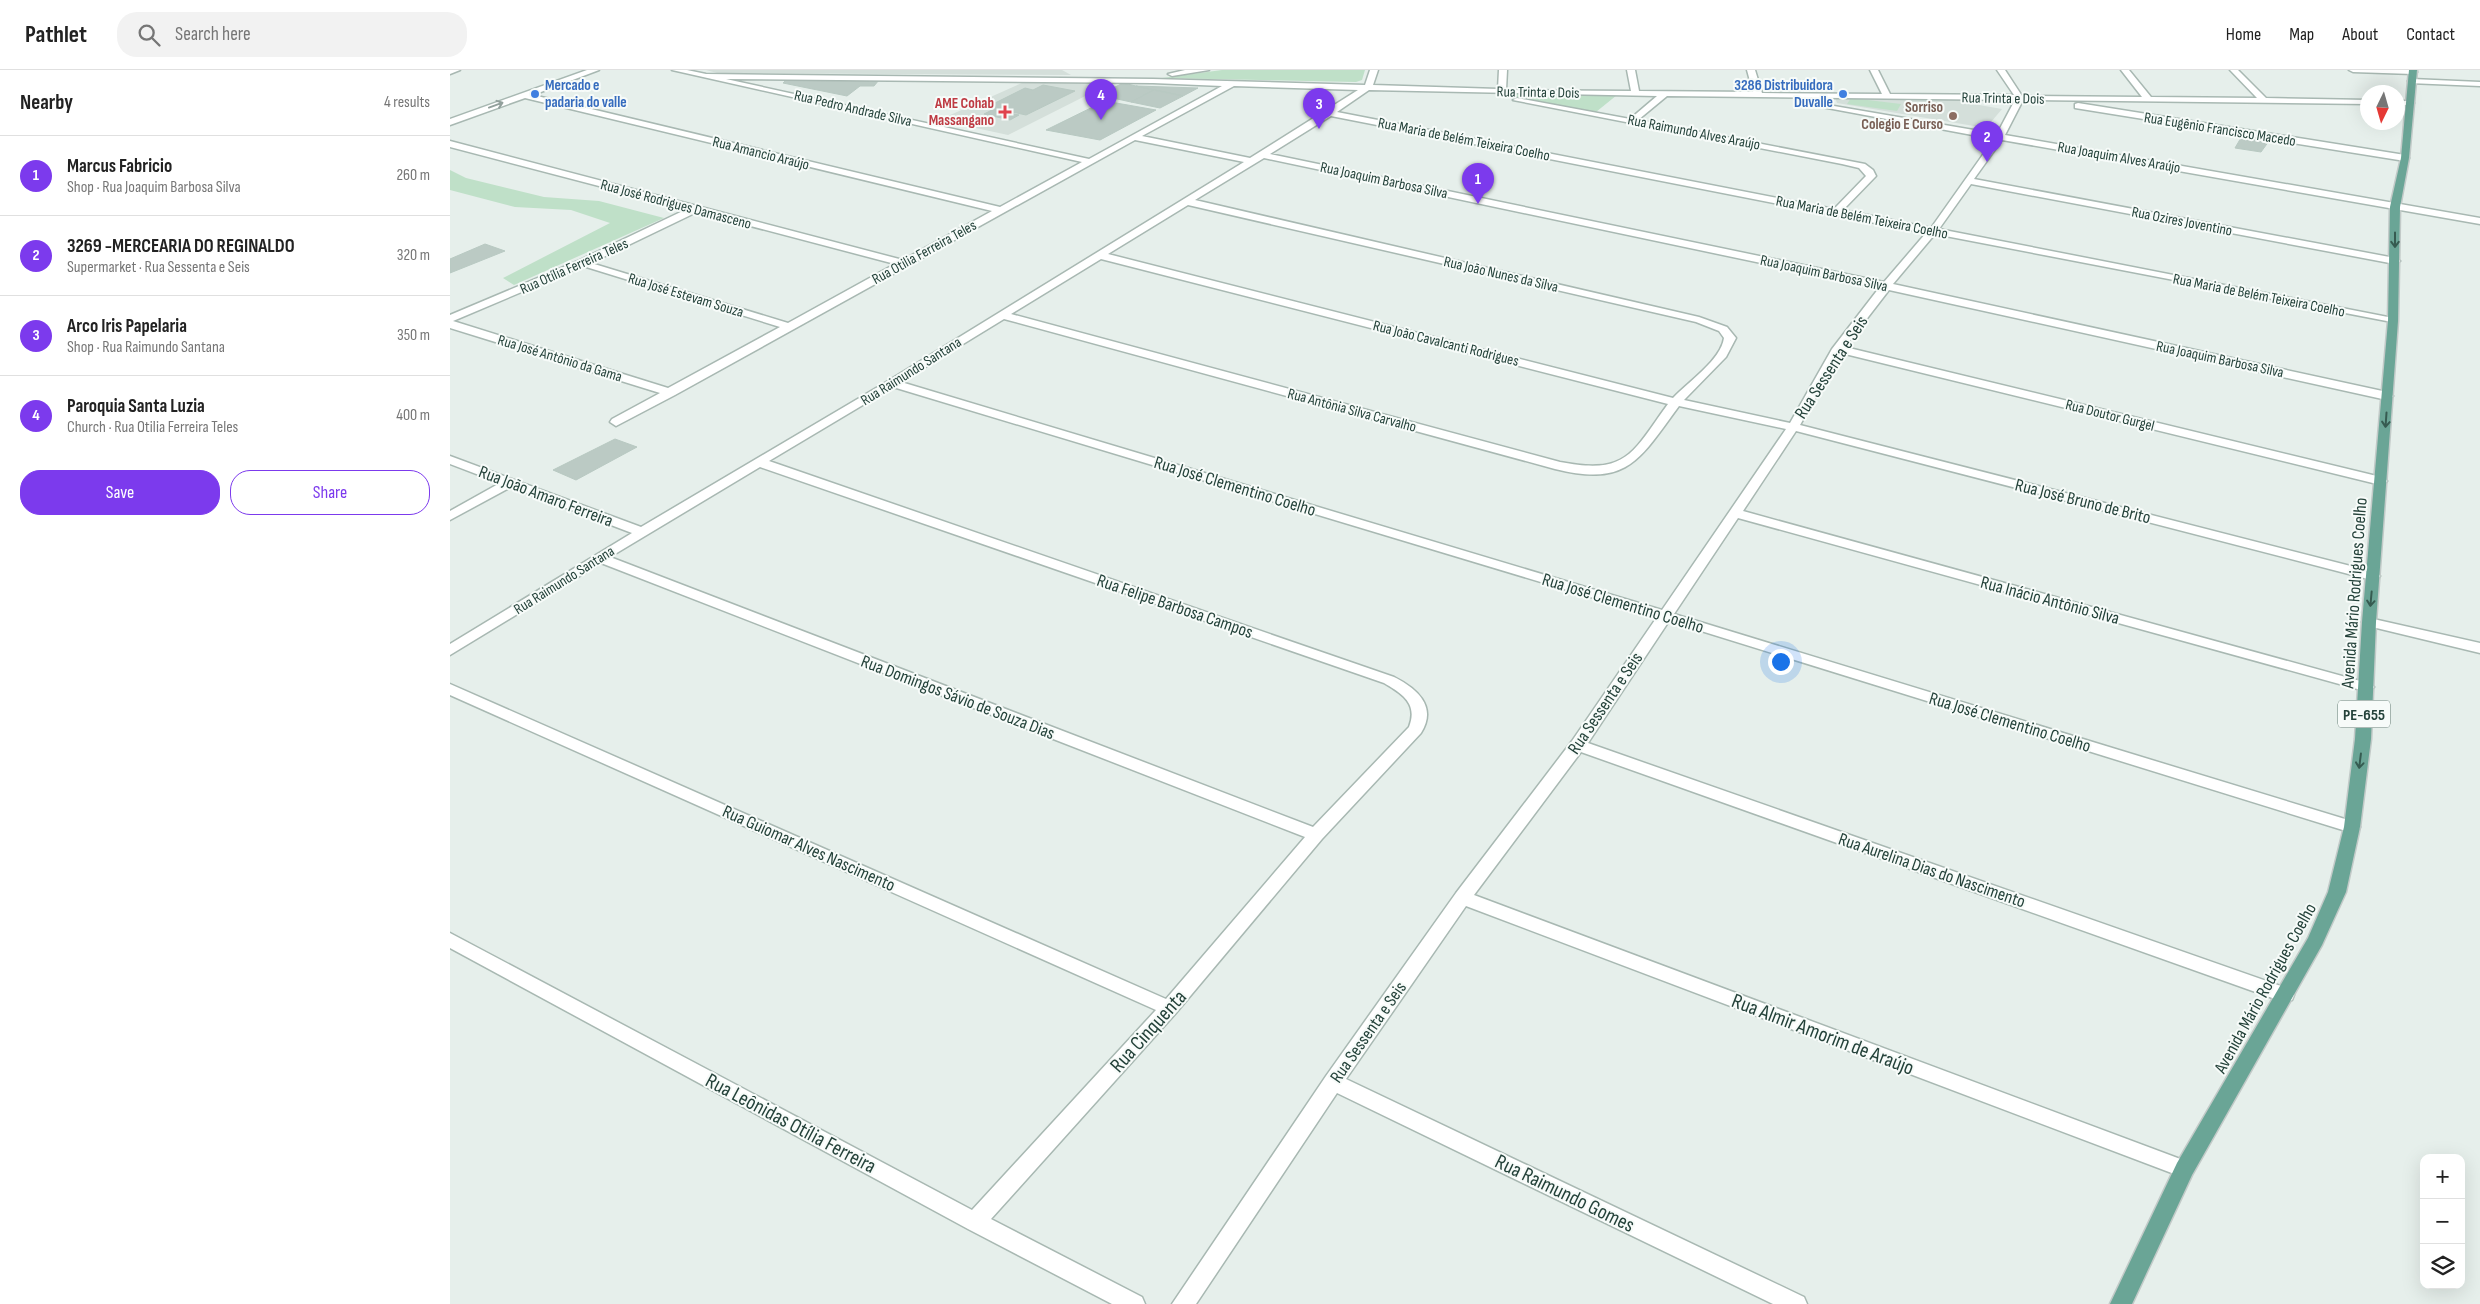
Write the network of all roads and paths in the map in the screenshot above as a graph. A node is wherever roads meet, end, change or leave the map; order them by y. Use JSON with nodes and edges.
{"nodes":[{"id":1,"x":456,"y":70,"type":"edge"},
{"id":2,"x":579,"y":70,"type":"edge"},
{"id":3,"x":676,"y":70,"type":"edge"},
{"id":4,"x":1074,"y":70,"type":"edge"},
{"id":5,"x":1205,"y":70,"type":"edge"},
{"id":6,"x":1374,"y":70,"type":"edge"},
{"id":7,"x":1503,"y":70,"type":"edge"},
{"id":8,"x":1631,"y":70,"type":"edge"},
{"id":9,"x":1751,"y":70,"type":"edge"},
{"id":10,"x":1874,"y":70,"type":"edge"},
{"id":11,"x":2000,"y":70,"type":"edge"},
{"id":12,"x":2124,"y":70,"type":"edge"},
{"id":13,"x":2234,"y":70,"type":"edge"},
{"id":14,"x":2353,"y":70,"type":"edge"},
{"id":15,"x":592,"y":71,"type":"edge"},
{"id":16,"x":450,"y":72,"type":"edge"},
{"id":17,"x":2413,"y":74,"type":"edge"},
{"id":18,"x":709,"y":76,"type":"junction"},
{"id":19,"x":1090,"y":80,"type":"junction"},
{"id":20,"x":1118,"y":81,"type":"junction"},
{"id":21,"x":1233,"y":83,"type":"junction"},
{"id":22,"x":2480,"y":84,"type":"edge"},
{"id":23,"x":1368,"y":87,"type":"junction"},
{"id":24,"x":1462,"y":90,"type":"junction"},
{"id":25,"x":1502,"y":92,"type":"junction"},
{"id":26,"x":1635,"y":93,"type":"junction"},
{"id":27,"x":1665,"y":94,"type":"junction"},
{"id":28,"x":1758,"y":94,"type":"junction"},
{"id":29,"x":523,"y":95,"type":"junction"},
{"id":30,"x":1886,"y":96,"type":"junction"},
{"id":31,"x":2027,"y":99,"type":"junction"},
{"id":32,"x":2148,"y":99,"type":"junction"},
{"id":33,"x":2263,"y":100,"type":"junction"},
{"id":34,"x":2405,"y":100,"type":"edge"},
{"id":35,"x":2360,"y":102,"type":"edge"},
{"id":36,"x":1330,"y":113,"type":"junction"},
{"id":37,"x":1632,"y":120,"type":"junction"},
{"id":38,"x":450,"y":122,"type":"edge"},
{"id":39,"x":2404,"y":130,"type":"edge"},
{"id":40,"x":2000,"y":136,"type":"junction"},
{"id":41,"x":1132,"y":138,"type":"junction"},
{"id":42,"x":450,"y":144,"type":"edge"},
{"id":43,"x":1255,"y":158,"type":"junction"},
{"id":44,"x":2405,"y":158,"type":"junction"},
{"id":45,"x":1088,"y":161,"type":"junction"},
{"id":46,"x":1968,"y":181,"type":"junction"},
{"id":47,"x":1185,"y":201,"type":"junction"},
{"id":48,"x":2396,"y":207,"type":"junction"},
{"id":49,"x":696,"y":209,"type":"junction"},
{"id":50,"x":999,"y":210,"type":"junction"},
{"id":51,"x":1836,"y":212,"type":"junction"},
{"id":52,"x":2480,"y":221,"type":"edge"},
{"id":53,"x":1933,"y":231,"type":"junction"},
{"id":54,"x":1099,"y":255,"type":"junction"},
{"id":55,"x":2395,"y":261,"type":"junction"},
{"id":56,"x":902,"y":263,"type":"junction"},
{"id":57,"x":582,"y":264,"type":"junction"},
{"id":58,"x":1886,"y":286,"type":"junction"},
{"id":59,"x":1002,"y":315,"type":"junction"},
{"id":60,"x":450,"y":319,"type":"edge"},
{"id":61,"x":2393,"y":321,"type":"junction"},
{"id":62,"x":450,"y":324,"type":"edge"},
{"id":63,"x":790,"y":327,"type":"junction"},
{"id":64,"x":1838,"y":349,"type":"junction"},
{"id":65,"x":892,"y":383,"type":"junction"},
{"id":66,"x":671,"y":392,"type":"junction"},
{"id":67,"x":2387,"y":396,"type":"junction"},
{"id":68,"x":1676,"y":402,"type":"junction"},
{"id":69,"x":616,"y":422,"type":"dead end"},
{"id":70,"x":1793,"y":427,"type":"junction"},
{"id":71,"x":450,"y":460,"type":"edge"},
{"id":72,"x":760,"y":462,"type":"junction"},
{"id":73,"x":2381,"y":481,"type":"junction"},
{"id":74,"x":510,"y":483,"type":"junction"},
{"id":75,"x":1734,"y":513,"type":"junction"},
{"id":76,"x":450,"y":516,"type":"edge"},
{"id":77,"x":642,"y":532,"type":"junction"},
{"id":78,"x":600,"y":558,"type":"junction"},
{"id":79,"x":2373,"y":576,"type":"junction"},
{"id":80,"x":1664,"y":615,"type":"junction"},
{"id":81,"x":2369,"y":622,"type":"junction"},
{"id":82,"x":2480,"y":648,"type":"edge"},
{"id":83,"x":450,"y":650,"type":"edge"},
{"id":84,"x":2366,"y":687,"type":"junction"},
{"id":85,"x":450,"y":689,"type":"edge"},
{"id":86,"x":1578,"y":745,"type":"junction"},
{"id":87,"x":2352,"y":827,"type":"junction"},
{"id":88,"x":1316,"y":836,"type":"junction"},
{"id":89,"x":1462,"y":898,"type":"junction"},
{"id":90,"x":450,"y":940,"type":"edge"},
{"id":91,"x":2285,"y":995,"type":"junction"},
{"id":92,"x":1169,"y":1008,"type":"junction"},
{"id":93,"x":1333,"y":1082,"type":"junction"},
{"id":94,"x":2184,"y":1170,"type":"junction"},
{"id":95,"x":975,"y":1222,"type":"junction"},
{"id":96,"x":1134,"y":1304,"type":"edge"},
{"id":97,"x":1184,"y":1304,"type":"edge"},
{"id":98,"x":1796,"y":1304,"type":"edge"},
{"id":99,"x":2121,"y":1304,"type":"edge"}],
"edges":[{"from":1,"to":16,"type":"street"},
{"from":2,"to":15,"type":"street"},
{"from":3,"to":18,"type":"street","name":"Rua Pedro Andrade Silva"},
{"from":4,"to":19,"type":"street"},
{"from":5,"to":20,"type":"street"},
{"from":6,"to":23,"type":"street"},
{"from":7,"to":25,"type":"street"},
{"from":8,"to":26,"type":"street"},
{"from":9,"to":28,"type":"street"},
{"from":10,"to":30,"type":"street"},
{"from":11,"to":31,"type":"street"},
{"from":12,"to":32,"type":"street"},
{"from":13,"to":33,"type":"street"},
{"from":14,"to":17,"type":"street"},
{"from":15,"to":29,"type":"street"},
{"from":17,"to":22,"type":"street"},
{"from":17,"to":34,"type":"main road","name":"Avenida Mário Rodrigues Coelho","number":"PE-655"},
{"from":18,"to":19,"type":"street","name":"Rua Trinta e Dois"},
{"from":18,"to":45,"type":"street","name":"Rua Pedro Andrade Silva"},
{"from":19,"to":20,"type":"street","name":"Rua Trinta e Dois"},
{"from":20,"to":21,"type":"street","name":"Rua Trinta e Dois"},
{"from":21,"to":23,"type":"street","name":"Rua Trinta e Dois"},
{"from":21,"to":41,"type":"street","name":"Rua Otilia Ferreira Teles"},
{"from":23,"to":24,"type":"street","name":"Rua Trinta e Dois"},
{"from":23,"to":36,"type":"street","name":"Rua Raimundo Santana"},
{"from":24,"to":25,"type":"street","name":"Rua Trinta e Dois"},
{"from":24,"to":37,"type":"street","name":"Rua Raimundo Alves Araújo"},
{"from":25,"to":26,"type":"street","name":"Rua Trinta e Dois"},
{"from":26,"to":27,"type":"street","name":"Rua Trinta e Dois"},
{"from":27,"to":28,"type":"street","name":"Rua Trinta e Dois"},
{"from":27,"to":37,"type":"street"},
{"from":28,"to":30,"type":"street","name":"Rua Trinta e Dois"},
{"from":28,"to":40,"type":"street","name":"Rua Joaquim Alves Araújo"},
{"from":38,"to":29,"type":"street","one_way":true},
{"from":29,"to":50,"type":"street","name":"Rua Amancio Araújo"},
{"from":30,"to":31,"type":"street","name":"Rua Trinta e Dois"},
{"from":31,"to":32,"type":"street","name":"Rua Trinta e Dois"},
{"from":31,"to":40,"type":"street","name":"Rua Sessenta e Seis"},
{"from":31,"to":44,"type":"street","name":"Rua Eugênio Francisco Macedo"},
{"from":32,"to":33,"type":"street","name":"Rua Trinta e Dois"},
{"from":33,"to":35,"type":"street","name":"Rua Trinta e Dois"},
{"from":36,"to":43,"type":"street","name":"Rua Raimundo Santana"},
{"from":36,"to":51,"type":"street","name":"Rua Maria de Belém Teixeira Coelho"},
{"from":37,"to":51,"type":"street","name":"Rua Raimundo Alves Araújo"},
{"from":39,"to":44,"type":"main road","name":"Avenida Mário Rodrigues Coelho","number":"PE-655"},
{"from":40,"to":46,"type":"street","name":"Rua Sessenta e Seis"},
{"from":40,"to":48,"type":"street","name":"Rua Joaquim Alves Araújo"},
{"from":41,"to":43,"type":"street","name":"Rua Joaquim Barbosa Silva"},
{"from":41,"to":45,"type":"street","name":"Rua Otilia Ferreira Teles"},
{"from":42,"to":49,"type":"street","name":"Rua José Rodrigues Damasceno"},
{"from":43,"to":47,"type":"street","name":"Rua Raimundo Santana"},
{"from":43,"to":58,"type":"street","name":"Rua Joaquim Barbosa Silva"},
{"from":44,"to":48,"type":"main road","name":"Avenida Mário Rodrigues Coelho","number":"PE-655"},
{"from":45,"to":50,"type":"street","name":"Rua Otilia Ferreira Teles"},
{"from":46,"to":53,"type":"street","name":"Rua Sessenta e Seis"},
{"from":46,"to":55,"type":"street","name":"Rua Ozires Joventino"},
{"from":47,"to":54,"type":"street","name":"Rua Raimundo Santana"},
{"from":47,"to":68,"type":"street","name":"Rua João Nunes da Silva"},
{"from":48,"to":52,"type":"street","name":"Rua Joaquim Alves Araújo"},
{"from":48,"to":55,"type":"main road","name":"Avenida Mário Rodrigues Coelho","number":"PE-655","one_way":true},
{"from":49,"to":56,"type":"street","name":"Rua José Rodrigues Damasceno"},
{"from":49,"to":57,"type":"street","name":"Rua Otília Ferreira Teles"},
{"from":50,"to":56,"type":"street","name":"Rua Otilia Ferreira Teles"},
{"from":51,"to":53,"type":"street","name":"Rua Maria de Belém Teixeira Coelho"},
{"from":53,"to":58,"type":"street","name":"Rua Sessenta e Seis"},
{"from":53,"to":61,"type":"street","name":"Rua Maria de Belém Teixeira Coelho"},
{"from":54,"to":59,"type":"street","name":"Rua Raimundo Santana"},
{"from":54,"to":68,"type":"street","name":"Rua João Cavalcanti Rodrigues"},
{"from":55,"to":61,"type":"main road","name":"Avenida Mário Rodrigues Coelho","number":"PE-655"},
{"from":56,"to":63,"type":"street","name":"Rua Otilia Ferreira Teles"},
{"from":57,"to":60,"type":"street","name":"Rua Otília Ferreira Teles"},
{"from":57,"to":63,"type":"street","name":"Rua José Estevam Souza"},
{"from":58,"to":64,"type":"street","name":"Rua Sessenta e Seis"},
{"from":58,"to":67,"type":"street","name":"Rua Joaquim Barbosa Silva"},
{"from":59,"to":65,"type":"street","name":"Rua Raimundo Santana"},
{"from":59,"to":68,"type":"street","name":"Rua Antônia Silva Carvalho"},
{"from":61,"to":67,"type":"main road","name":"Avenida Mário Rodrigues Coelho","number":"PE-655"},
{"from":62,"to":66,"type":"street","name":"Rua José Antônio da Gama"},
{"from":63,"to":66,"type":"street","name":"Rua Otilia Ferreira Teles"},
{"from":64,"to":70,"type":"street","name":"Rua Sessenta e Seis"},
{"from":64,"to":73,"type":"street","name":"Rua Doutor Gurgel"},
{"from":65,"to":72,"type":"street","name":"Rua Raimundo Santana"},
{"from":65,"to":80,"type":"street","name":"Rua José Clementino Coelho"},
{"from":66,"to":69,"type":"street","name":"Rua Otilia Ferreira Teles"},
{"from":67,"to":73,"type":"main road","name":"Avenida Mário Rodrigues Coelho","number":"PE-655","one_way":true},
{"from":68,"to":70,"type":"street","name":"Rua João Cavalcanti Rodrigues"},
{"from":70,"to":75,"type":"street","name":"Rua Sessenta e Seis"},
{"from":70,"to":79,"type":"street","name":"Rua José Bruno de Brito"},
{"from":71,"to":74,"type":"street","name":"Rua João Amaro Ferreira"},
{"from":72,"to":77,"type":"street","name":"Rua Raimundo Santana"},
{"from":72,"to":88,"type":"street","name":"Rua Felipe Barbosa Campos"},
{"from":73,"to":79,"type":"main road","name":"Avenida Mário Rodrigues Coelho","number":"PE-655"},
{"from":74,"to":76,"type":"street"},
{"from":74,"to":77,"type":"street","name":"Rua João Amaro Ferreira"},
{"from":75,"to":80,"type":"street","name":"Rua Sessenta e Seis"},
{"from":75,"to":84,"type":"street","name":"Rua Inácio Antônio Silva"},
{"from":77,"to":78,"type":"street","name":"Rua Raimundo Santana"},
{"from":78,"to":83,"type":"street","name":"Rua Raimundo Santana"},
{"from":78,"to":88,"type":"street","name":"Rua Domingos Sávio de Souza Dias"},
{"from":79,"to":81,"type":"main road","name":"Avenida Mário Rodrigues Coelho","number":"PE-655","one_way":true},
{"from":80,"to":86,"type":"street","name":"Rua Sessenta e Seis"},
{"from":80,"to":87,"type":"street","name":"Rua José Clementino Coelho"},
{"from":81,"to":82,"type":"street"},
{"from":81,"to":84,"type":"main road","name":"Avenida Mário Rodrigues Coelho","number":"PE-655"},
{"from":84,"to":87,"type":"main road","name":"Avenida Mário Rodrigues Coelho","number":"PE-655","one_way":true},
{"from":85,"to":92,"type":"street","name":"Rua Guiomar Alves Nascimento"},
{"from":86,"to":89,"type":"street","name":"Rua Sessenta e Seis"},
{"from":86,"to":91,"type":"street","name":"Rua Aurelina Dias do Nascimento"},
{"from":87,"to":91,"type":"main road","name":"Avenida Mário Rodrigues Coelho","number":"PE-655"},
{"from":88,"to":92,"type":"street","name":"Rua Cinquenta"},
{"from":89,"to":93,"type":"street","name":"Rua Sessenta e Seis"},
{"from":89,"to":94,"type":"street","name":"Rua Almir Amorim de Araújo"},
{"from":90,"to":95,"type":"street","name":"Rua Leônidas Otília Ferreira"},
{"from":91,"to":94,"type":"main road","name":"Avenida Mário Rodrigues Coelho","number":"PE-655"},
{"from":92,"to":95,"type":"street","name":"Rua Cinquenta"},
{"from":93,"to":97,"type":"street","name":"Rua Sessenta e Seis"},
{"from":93,"to":98,"type":"street","name":"Rua Raimundo Gomes"},
{"from":94,"to":99,"type":"main road","name":"Avenida Mário Rodrigues Coelho","number":"PE-655"},
{"from":95,"to":96,"type":"street","name":"Rua Leônidas Otília Ferreira"}]}
